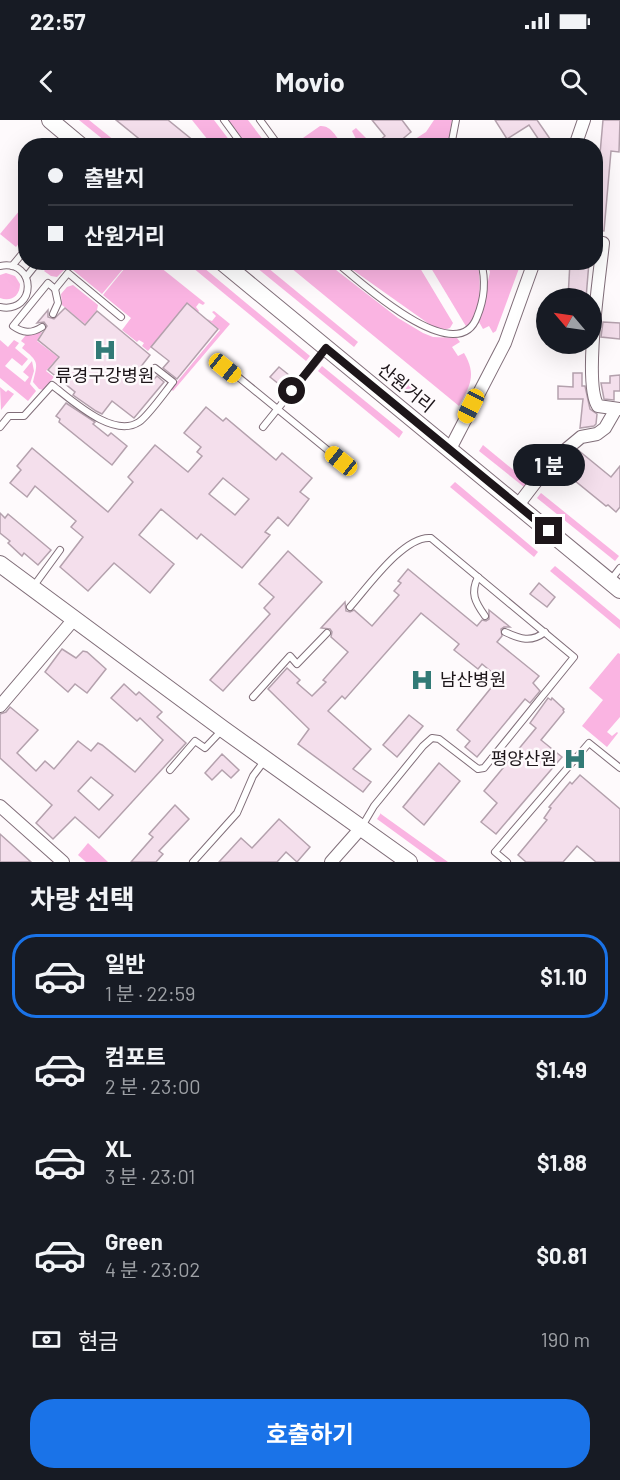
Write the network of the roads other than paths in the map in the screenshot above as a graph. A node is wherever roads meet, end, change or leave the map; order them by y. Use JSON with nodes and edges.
{"nodes":[{"id":1,"x":50,"y":120,"type":"edge"},
{"id":2,"x":224,"y":120,"type":"edge"},
{"id":3,"x":260,"y":120,"type":"edge"},
{"id":4,"x":456,"y":120,"type":"edge"},
{"id":5,"x":584,"y":120,"type":"edge"},
{"id":6,"x":71,"y":138,"type":"edge"},
{"id":7,"x":237,"y":138,"type":"edge"},
{"id":8,"x":273,"y":138,"type":"edge"},
{"id":9,"x":453,"y":138,"type":"edge"},
{"id":10,"x":578,"y":138,"type":"edge"},
{"id":11,"x":18,"y":259,"type":"edge"},
{"id":12,"x":0,"y":266,"type":"edge"},
{"id":13,"x":12,"y":266,"type":"junction"},
{"id":14,"x":18,"y":268,"type":"edge"},
{"id":15,"x":20,"y":270,"type":"edge"},
{"id":16,"x":32,"y":270,"type":"edge"},
{"id":17,"x":232,"y":270,"type":"edge"},
{"id":18,"x":346,"y":270,"type":"edge"},
{"id":19,"x":483,"y":270,"type":"edge"},
{"id":20,"x":531,"y":270,"type":"edge"},
{"id":21,"x":600,"y":270,"type":"edge"},
{"id":22,"x":26,"y":277,"type":"junction"},
{"id":23,"x":55,"y":288,"type":"junction"},
{"id":24,"x":23,"y":300,"type":"junction"},
{"id":25,"x":30,"y":305,"type":"junction"},
{"id":26,"x":0,"y":308,"type":"edge"},
{"id":27,"x":53,"y":314,"type":"dead end"},
{"id":28,"x":121,"y":317,"type":"dead end"},
{"id":29,"x":42,"y":327,"type":"dead end"},
{"id":30,"x":326,"y":348,"type":"junction"},
{"id":31,"x":155,"y":368,"type":"dead end"},
{"id":32,"x":225,"y":368,"type":"dead end"},
{"id":33,"x":277,"y":409,"type":"junction"},
{"id":34,"x":618,"y":409,"type":"edge"},
{"id":35,"x":0,"y":427,"type":"edge"},
{"id":36,"x":263,"y":427,"type":"dead end"},
{"id":37,"x":450,"y":449,"type":"junction"},
{"id":38,"x":341,"y":461,"type":"dead end"},
{"id":39,"x":518,"y":505,"type":"junction"},
{"id":40,"x":60,"y":550,"type":"dead end"},
{"id":41,"x":0,"y":564,"type":"edge"},
{"id":42,"x":478,"y":577,"type":"junction"},
{"id":43,"x":616,"y":580,"type":"edge"},
{"id":44,"x":33,"y":587,"type":"junction"},
{"id":45,"x":350,"y":607,"type":"dead end"},
{"id":46,"x":485,"y":616,"type":"dead end"},
{"id":47,"x":75,"y":618,"type":"junction"},
{"id":48,"x":505,"y":632,"type":"dead end"},
{"id":49,"x":545,"y":632,"type":"junction"},
{"id":50,"x":327,"y":633,"type":"dead end"},
{"id":51,"x":253,"y":697,"type":"dead end"},
{"id":52,"x":0,"y":706,"type":"edge"},
{"id":53,"x":223,"y":729,"type":"junction"},
{"id":54,"x":265,"y":759,"type":"junction"},
{"id":55,"x":620,"y":768,"type":"edge"},
{"id":56,"x":170,"y":770,"type":"dead end"},
{"id":57,"x":0,"y":806,"type":"edge"},
{"id":58,"x":361,"y":828,"type":"junction"},
{"id":59,"x":63,"y":862,"type":"edge"},
{"id":60,"x":193,"y":862,"type":"edge"},
{"id":61,"x":332,"y":862,"type":"edge"},
{"id":62,"x":409,"y":862,"type":"edge"},
{"id":63,"x":507,"y":862,"type":"edge"}],
"edges":[{"from":1,"to":6,"type":"main road"},
{"from":2,"to":7,"type":"lane"},
{"from":3,"to":8,"type":"lane"},
{"from":4,"to":9,"type":"lane"},
{"from":5,"to":10,"type":"street"},
{"from":11,"to":13,"type":"lane"},
{"from":12,"to":13,"type":"lane"},
{"from":13,"to":14,"type":"lane"},
{"from":15,"to":22,"type":"lane"},
{"from":16,"to":22,"type":"lane"},
{"from":17,"to":30,"type":"main road","name":"산원거리"},
{"from":18,"to":19,"type":"lane"},
{"from":20,"to":37,"type":"street"},
{"from":21,"to":34,"type":"street"},
{"from":22,"to":24,"type":"lane"},
{"from":23,"to":25,"type":"lane"},
{"from":23,"to":27,"type":"lane"},
{"from":23,"to":28,"type":"lane"},
{"from":24,"to":25,"type":"lane"},
{"from":24,"to":26,"type":"lane"},
{"from":25,"to":29,"type":"lane"},
{"from":30,"to":33,"type":"lane"},
{"from":30,"to":37,"type":"main road","name":"산원거리"},
{"from":31,"to":35,"type":"lane"},
{"from":32,"to":33,"type":"lane"},
{"from":33,"to":36,"type":"lane"},
{"from":33,"to":38,"type":"lane"},
{"from":34,"to":39,"type":"street"},
{"from":37,"to":39,"type":"main road","name":"산원거리"},
{"from":39,"to":43,"type":"main road","name":"산원거리"},
{"from":40,"to":44,"type":"lane"},
{"from":41,"to":44,"type":"main road"},
{"from":42,"to":45,"type":"lane"},
{"from":42,"to":46,"type":"lane"},
{"from":42,"to":49,"type":"lane"},
{"from":44,"to":47,"type":"main road"},
{"from":47,"to":52,"type":"street"},
{"from":47,"to":53,"type":"main road"},
{"from":48,"to":49,"type":"lane"},
{"from":49,"to":58,"type":"lane"},
{"from":50,"to":51,"type":"lane"},
{"from":53,"to":54,"type":"main road"},
{"from":53,"to":56,"type":"lane"},
{"from":54,"to":58,"type":"main road"},
{"from":54,"to":60,"type":"lane"},
{"from":55,"to":63,"type":"lane"},
{"from":57,"to":59,"type":"street"},
{"from":58,"to":61,"type":"street"},
{"from":58,"to":62,"type":"main road"}]}
